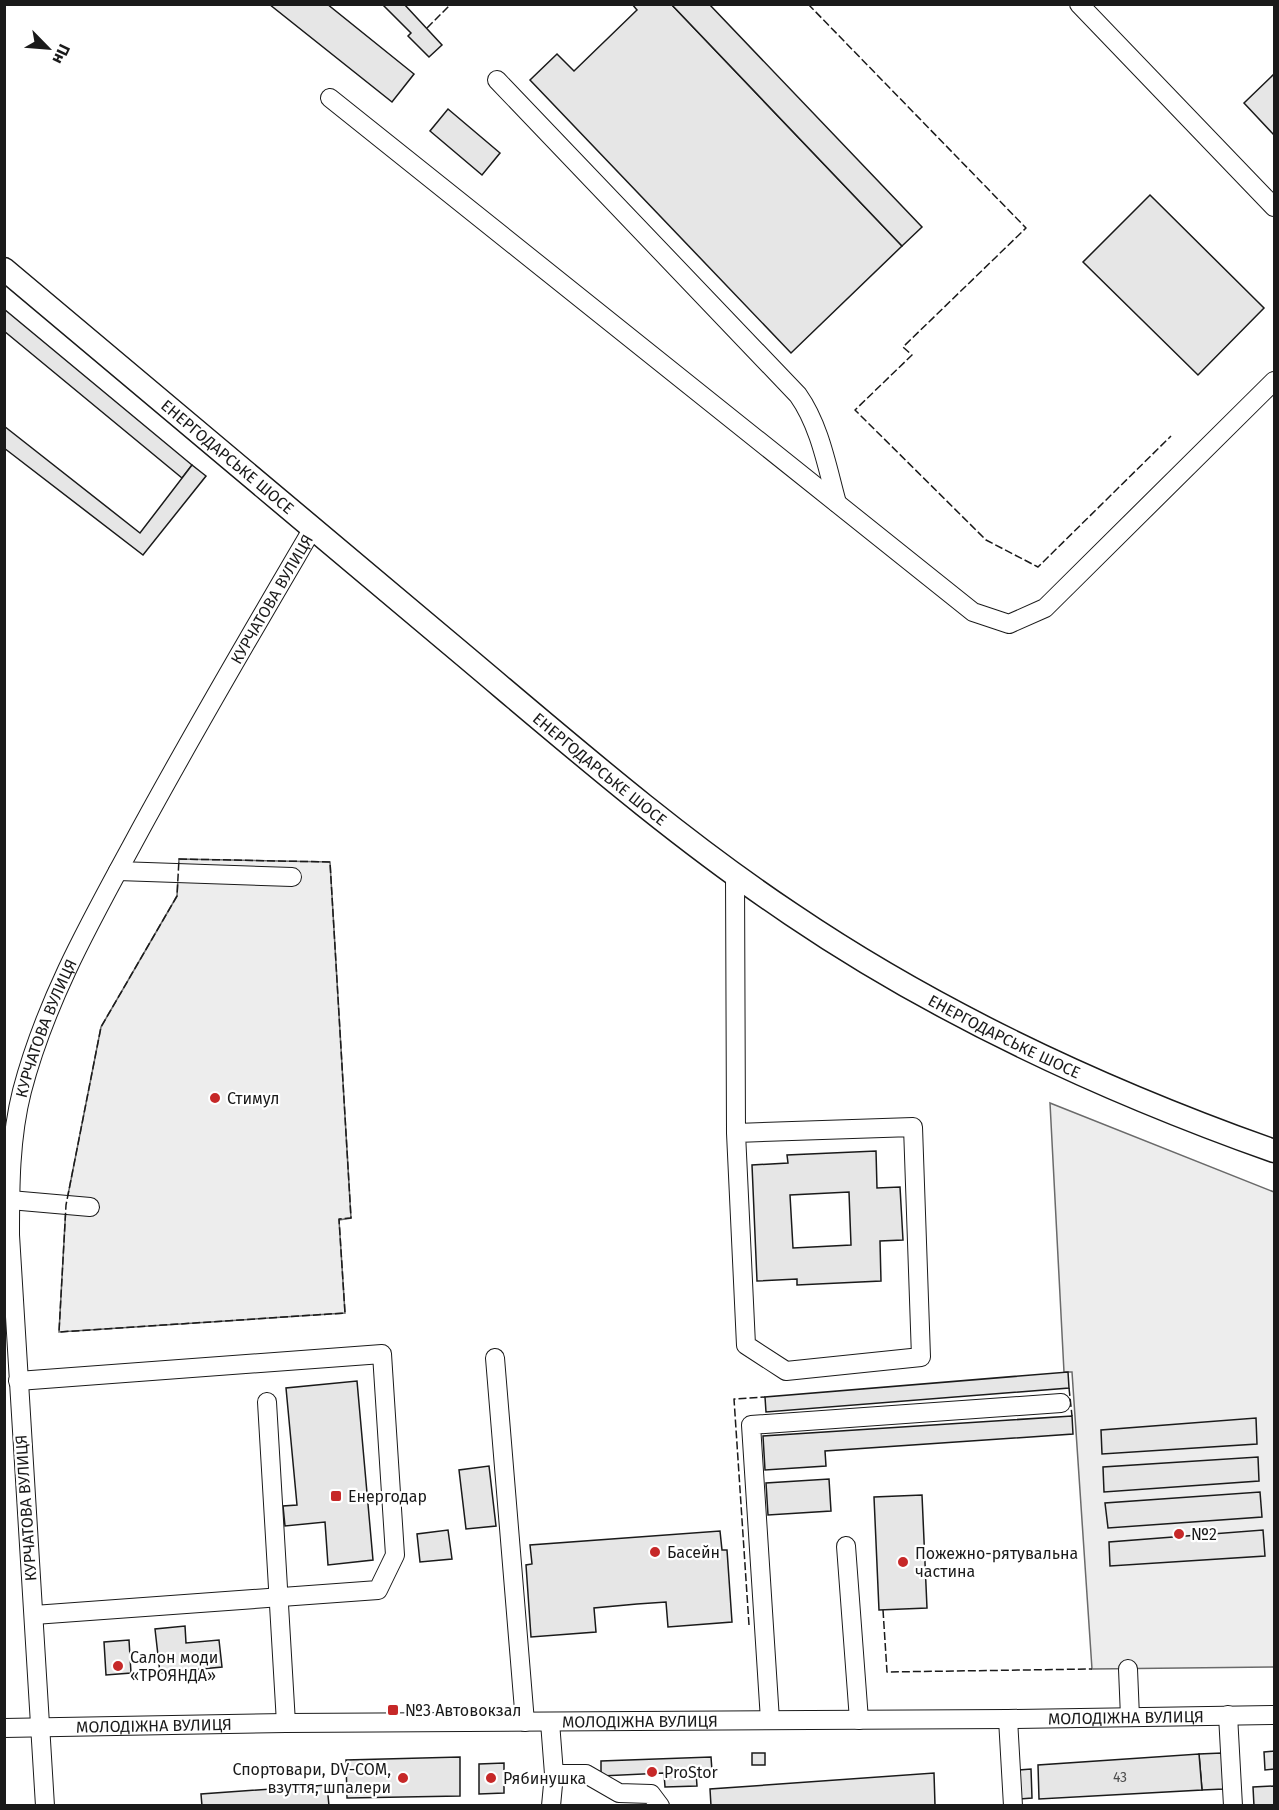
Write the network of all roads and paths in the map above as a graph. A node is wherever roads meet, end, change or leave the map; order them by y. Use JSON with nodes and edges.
{"nodes":[{"id":1,"x":1078,"y":4,"type":"edge"},
{"id":2,"x":497,"y":80,"type":"dead end"},
{"id":3,"x":330,"y":98,"type":"dead end"},
{"id":4,"x":1275,"y":207,"type":"edge"},
{"id":5,"x":4,"y":269,"type":"edge"},
{"id":6,"x":1275,"y":381,"type":"edge"},
{"id":7,"x":837,"y":503,"type":"junction"},
{"id":8,"x":314,"y":528,"type":"junction"},
{"id":9,"x":118,"y":871,"type":"junction"},
{"id":10,"x":735,"y":875,"type":"junction"},
{"id":11,"x":292,"y":877,"type":"dead end"},
{"id":12,"x":736,"y":1133,"type":"junction"},
{"id":13,"x":1275,"y":1151,"type":"edge"},
{"id":14,"x":10,"y":1200,"type":"junction"},
{"id":15,"x":90,"y":1208,"type":"dead end"},
{"id":16,"x":495,"y":1358,"type":"dead end"},
{"id":17,"x":18,"y":1381,"type":"junction"},
{"id":18,"x":267,"y":1402,"type":"dead end"},
{"id":19,"x":1061,"y":1404,"type":"dead end"},
{"id":20,"x":12,"y":1405,"type":"edge"},
{"id":21,"x":846,"y":1546,"type":"dead end"},
{"id":22,"x":278,"y":1598,"type":"junction"},
{"id":23,"x":34,"y":1615,"type":"junction"},
{"id":24,"x":1128,"y":1669,"type":"dead end"},
{"id":25,"x":1228,"y":1715,"type":"junction"},
{"id":26,"x":1275,"y":1715,"type":"edge"},
{"id":27,"x":1130,"y":1717,"type":"junction"},
{"id":28,"x":1008,"y":1719,"type":"junction"},
{"id":29,"x":770,"y":1720,"type":"junction"},
{"id":30,"x":859,"y":1720,"type":"junction"},
{"id":31,"x":525,"y":1722,"type":"junction"},
{"id":32,"x":550,"y":1722,"type":"junction"},
{"id":33,"x":286,"y":1723,"type":"junction"},
{"id":34,"x":4,"y":1728,"type":"edge"},
{"id":35,"x":40,"y":1728,"type":"junction"},
{"id":36,"x":554,"y":1774,"type":"junction"},
{"id":37,"x":45,"y":1806,"type":"edge"},
{"id":38,"x":551,"y":1806,"type":"edge"},
{"id":39,"x":660,"y":1806,"type":"edge"},
{"id":40,"x":1013,"y":1806,"type":"edge"},
{"id":41,"x":1233,"y":1806,"type":"edge"}],
"edges":[{"from":1,"to":4,"type":"street"},
{"from":2,"to":7,"type":"street"},
{"from":3,"to":7,"type":"street"},
{"from":5,"to":8,"type":"main road","name":"ЕНЕРГОДАРСЬКЕ ШОСЕ"},
{"from":6,"to":7,"type":"street"},
{"from":8,"to":9,"type":"street","name":"КУРЧАТОВА ВУЛИЦЯ"},
{"from":8,"to":10,"type":"main road","name":"ЕНЕРГОДАРСЬКЕ ШОСЕ"},
{"from":9,"to":11,"type":"street"},
{"from":9,"to":14,"type":"street","name":"КУРЧАТОВА ВУЛИЦЯ"},
{"from":10,"to":12,"type":"street"},
{"from":10,"to":13,"type":"main road","name":"ЕНЕРГОДАРСЬКЕ ШОСЕ"},
{"from":12,"to":12,"type":"street"},
{"from":14,"to":15,"type":"street"},
{"from":14,"to":17,"type":"street","name":"КУРЧАТОВА ВУЛИЦЯ"},
{"from":16,"to":31,"type":"street"},
{"from":17,"to":20,"type":"street","name":"КУРЧАТОВА ВУЛИЦЯ"},
{"from":17,"to":22,"type":"street"},
{"from":18,"to":22,"type":"street"},
{"from":19,"to":29,"type":"street"},
{"from":20,"to":23,"type":"street","name":"КУРЧАТОВА ВУЛИЦЯ"},
{"from":21,"to":30,"type":"street"},
{"from":22,"to":23,"type":"street"},
{"from":22,"to":33,"type":"street"},
{"from":23,"to":35,"type":"street","name":"КУРЧАТОВА ВУЛИЦЯ"},
{"from":24,"to":27,"type":"street"},
{"from":25,"to":26,"type":"street","name":"МОЛОДІЖНА ВУЛИЦЯ"},
{"from":25,"to":27,"type":"street","name":"МОЛОДІЖНА ВУЛИЦЯ"},
{"from":25,"to":41,"type":"street"},
{"from":27,"to":28,"type":"street","name":"МОЛОДІЖНА ВУЛИЦЯ"},
{"from":28,"to":30,"type":"street","name":"МОЛОДІЖНА ВУЛИЦЯ"},
{"from":28,"to":40,"type":"street"},
{"from":29,"to":30,"type":"street","name":"МОЛОДІЖНА ВУЛИЦЯ"},
{"from":29,"to":32,"type":"street","name":"МОЛОДІЖНА ВУЛИЦЯ"},
{"from":31,"to":32,"type":"street","name":"МОЛОДІЖНА ВУЛИЦЯ"},
{"from":31,"to":33,"type":"street","name":"МОЛОДІЖНА ВУЛИЦЯ"},
{"from":32,"to":36,"type":"street"},
{"from":33,"to":35,"type":"street","name":"МОЛОДІЖНА ВУЛИЦЯ"},
{"from":34,"to":35,"type":"street","name":"МОЛОДІЖНА ВУЛИЦЯ"},
{"from":35,"to":37,"type":"street","name":"КУРЧАТОВА ВУЛИЦЯ"},
{"from":36,"to":38,"type":"street"},
{"from":36,"to":39,"type":"street"}]}
